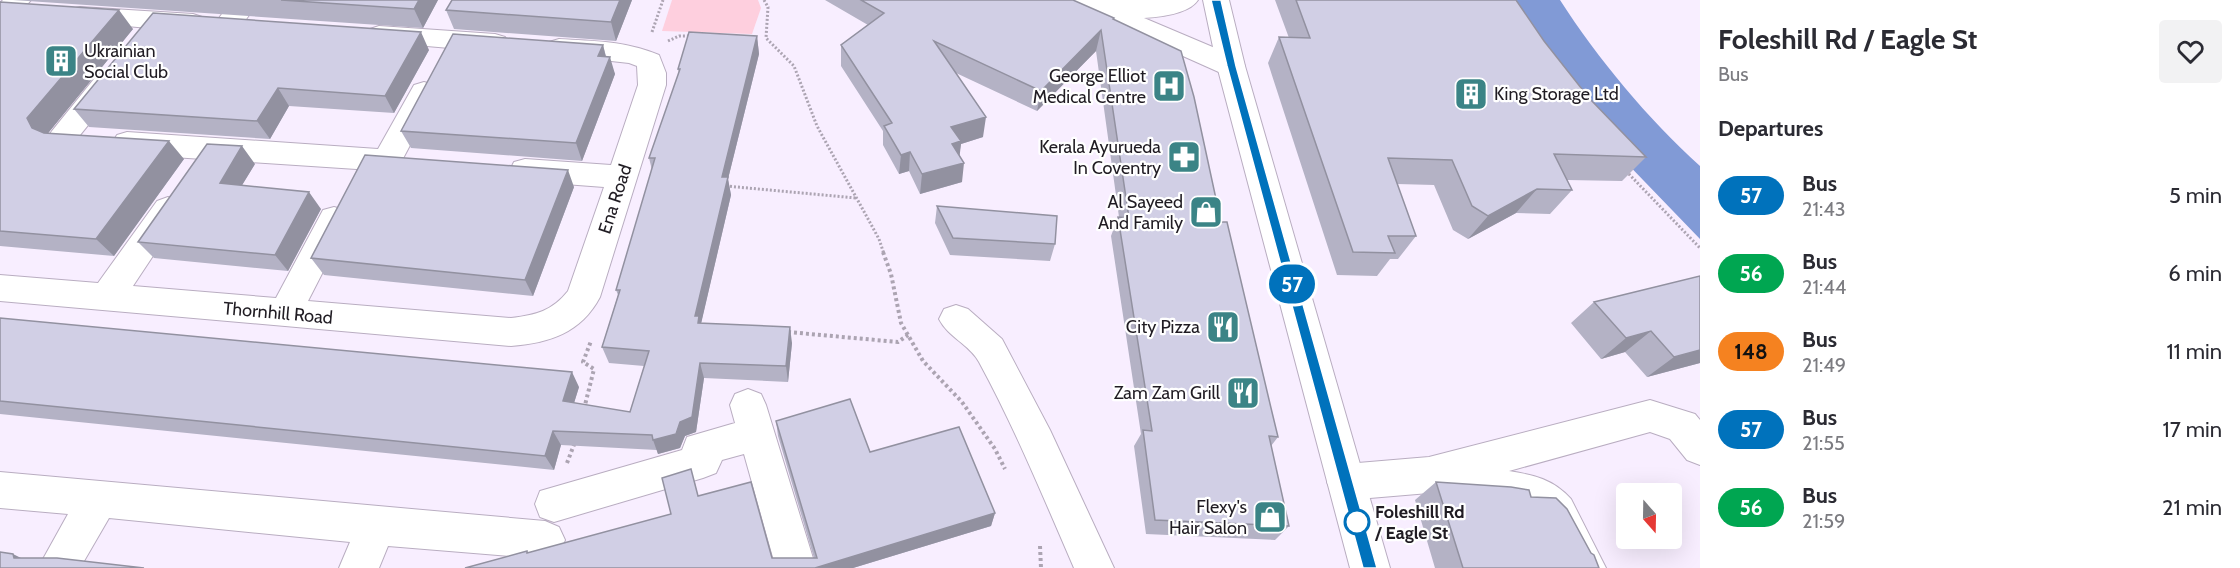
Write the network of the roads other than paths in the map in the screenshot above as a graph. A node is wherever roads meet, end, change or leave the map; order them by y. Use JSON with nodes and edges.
{"nodes":[{"id":1,"x":246,"y":0,"type":"edge"},
{"id":2,"x":1185,"y":0,"type":"edge"},
{"id":3,"x":1216,"y":0,"type":"edge"},
{"id":4,"x":1086,"y":3,"type":"edge"},
{"id":5,"x":9,"y":10,"type":"edge"},
{"id":6,"x":158,"y":20,"type":"junction"},
{"id":7,"x":227,"y":25,"type":"junction"},
{"id":8,"x":261,"y":28,"type":"edge"},
{"id":9,"x":352,"y":33,"type":"edge"},
{"id":10,"x":442,"y":33,"type":"junction"},
{"id":11,"x":1232,"y":66,"type":"junction"},
{"id":12,"x":211,"y":148,"type":"junction"},
{"id":13,"x":376,"y":160,"type":"junction"},
{"id":14,"x":422,"y":163,"type":"edge"},
{"id":15,"x":493,"y":168,"type":"edge"},
{"id":16,"x":622,"y":177,"type":"junction"},
{"id":17,"x":0,"y":288,"type":"edge"},
{"id":18,"x":106,"y":298,"type":"junction"},
{"id":19,"x":285,"y":313,"type":"junction"},
{"id":20,"x":564,"y":319,"type":"joint"},
{"id":21,"x":956,"y":320,"type":"dead end"},
{"id":22,"x":1700,"y":448,"type":"edge"},
{"id":23,"x":1429,"y":475,"type":"junction"},
{"id":24,"x":1346,"y":482,"type":"junction"},
{"id":25,"x":0,"y":490,"type":"edge"},
{"id":26,"x":99,"y":499,"type":"junction"},
{"id":27,"x":376,"y":526,"type":"junction"},
{"id":28,"x":58,"y":568,"type":"edge"},
{"id":29,"x":359,"y":568,"type":"edge"},
{"id":30,"x":796,"y":568,"type":"edge"},
{"id":31,"x":1094,"y":568,"type":"edge"},
{"id":32,"x":1370,"y":568,"type":"edge"},
{"id":33,"x":1586,"y":568,"type":"edge"}],
"edges":[{"from":1,"to":7,"type":"street"},
{"from":2,"to":4,"type":"street"},
{"from":3,"to":11,"type":"street"},
{"from":4,"to":11,"type":"street"},
{"from":5,"to":6,"type":"street"},
{"from":6,"to":7,"type":"street"},
{"from":6,"to":12,"type":"street"},
{"from":7,"to":8,"type":"street"},
{"from":9,"to":10,"type":"street"},
{"from":10,"to":13,"type":"street"},
{"from":10,"to":16,"type":"street","name":"Ena Road"},
{"from":11,"to":24,"type":"street"},
{"from":12,"to":13,"type":"street"},
{"from":12,"to":18,"type":"street"},
{"from":13,"to":14,"type":"street"},
{"from":13,"to":19,"type":"street"},
{"from":15,"to":16,"type":"street"},
{"from":16,"to":20,"type":"street","name":"Ena Road"},
{"from":17,"to":18,"type":"street","name":"Thornhill Road"},
{"from":18,"to":19,"type":"street","name":"Thornhill Road"},
{"from":19,"to":20,"type":"street","name":"Thornhill Road"},
{"from":21,"to":31,"type":"street"},
{"from":22,"to":23,"type":"street"},
{"from":23,"to":24,"type":"street"},
{"from":23,"to":33,"type":"street"},
{"from":24,"to":32,"type":"street"},
{"from":25,"to":26,"type":"street"},
{"from":26,"to":27,"type":"street"},
{"from":26,"to":28,"type":"street"},
{"from":27,"to":29,"type":"street"},
{"from":27,"to":30,"type":"street"}]}
